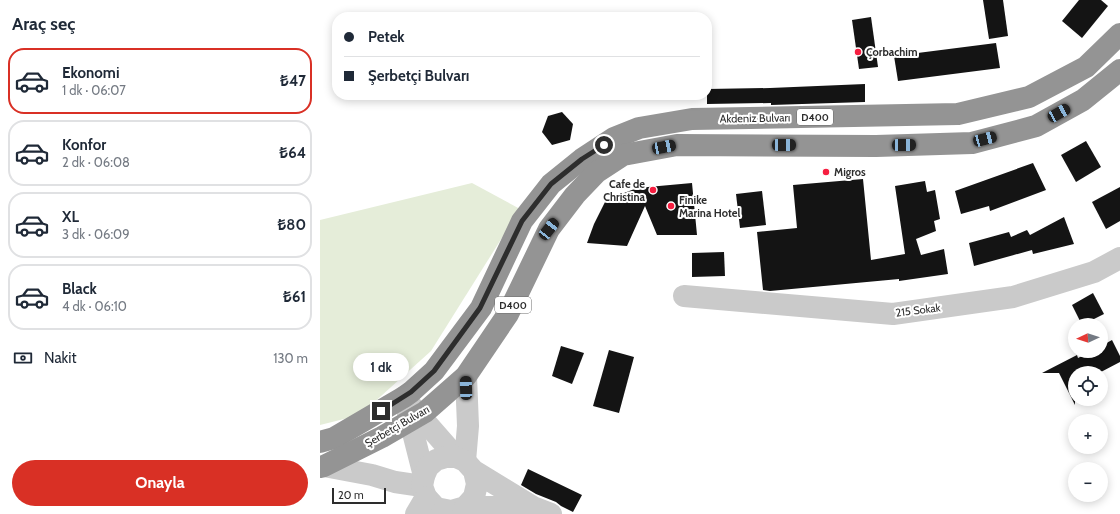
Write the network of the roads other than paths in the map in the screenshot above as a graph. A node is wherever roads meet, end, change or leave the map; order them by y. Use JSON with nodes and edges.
{"nodes":[{"id":1,"x":1120,"y":34,"type":"edge"},
{"id":2,"x":1120,"y":70,"type":"edge"},
{"id":3,"x":522,"y":221,"type":"joint"},
{"id":4,"x":1120,"y":258,"type":"edge"},
{"id":5,"x":684,"y":296,"type":"dead end"},
{"id":6,"x":466,"y":376,"type":"junction"},
{"id":7,"x":404,"y":397,"type":"junction"},
{"id":8,"x":415,"y":418,"type":"junction"},
{"id":9,"x":320,"y":442,"type":"edge"},
{"id":10,"x":465,"y":463,"type":"junction"},
{"id":11,"x":322,"y":466,"type":"edge"},
{"id":12,"x":422,"y":493,"type":"edge"},
{"id":13,"x":464,"y":510,"type":"edge"},
{"id":14,"x":534,"y":512,"type":"edge"}],
"edges":[{"from":1,"to":3,"type":"highway","name":"Akdeniz Bulvarı","number":"D400"},
{"from":2,"to":6,"type":"highway","name":"Şerbetçi Bulvarı","number":"D400"},
{"from":3,"to":7,"type":"highway","name":"Şerbetçi Bulvarı","number":"D400"},
{"from":4,"to":5,"type":"street","name":"215 Sokak"},
{"from":6,"to":8,"type":"highway","name":"Şerbetçi Bulvarı","number":"D400"},
{"from":6,"to":10,"type":"street"},
{"from":7,"to":8,"type":"street"},
{"from":7,"to":9,"type":"highway","name":"Şerbetçi Bulvarı","number":"D400"},
{"from":8,"to":10,"type":"street"},
{"from":8,"to":11,"type":"highway","name":"Şerbetçi Bulvarı","number":"D400"},
{"from":8,"to":12,"type":"street"},
{"from":10,"to":12,"type":"street"},
{"from":10,"to":13,"type":"street"},
{"from":10,"to":14,"type":"street"},
{"from":11,"to":12,"type":"street"},
{"from":12,"to":13,"type":"street"},
{"from":13,"to":14,"type":"street"}]}
